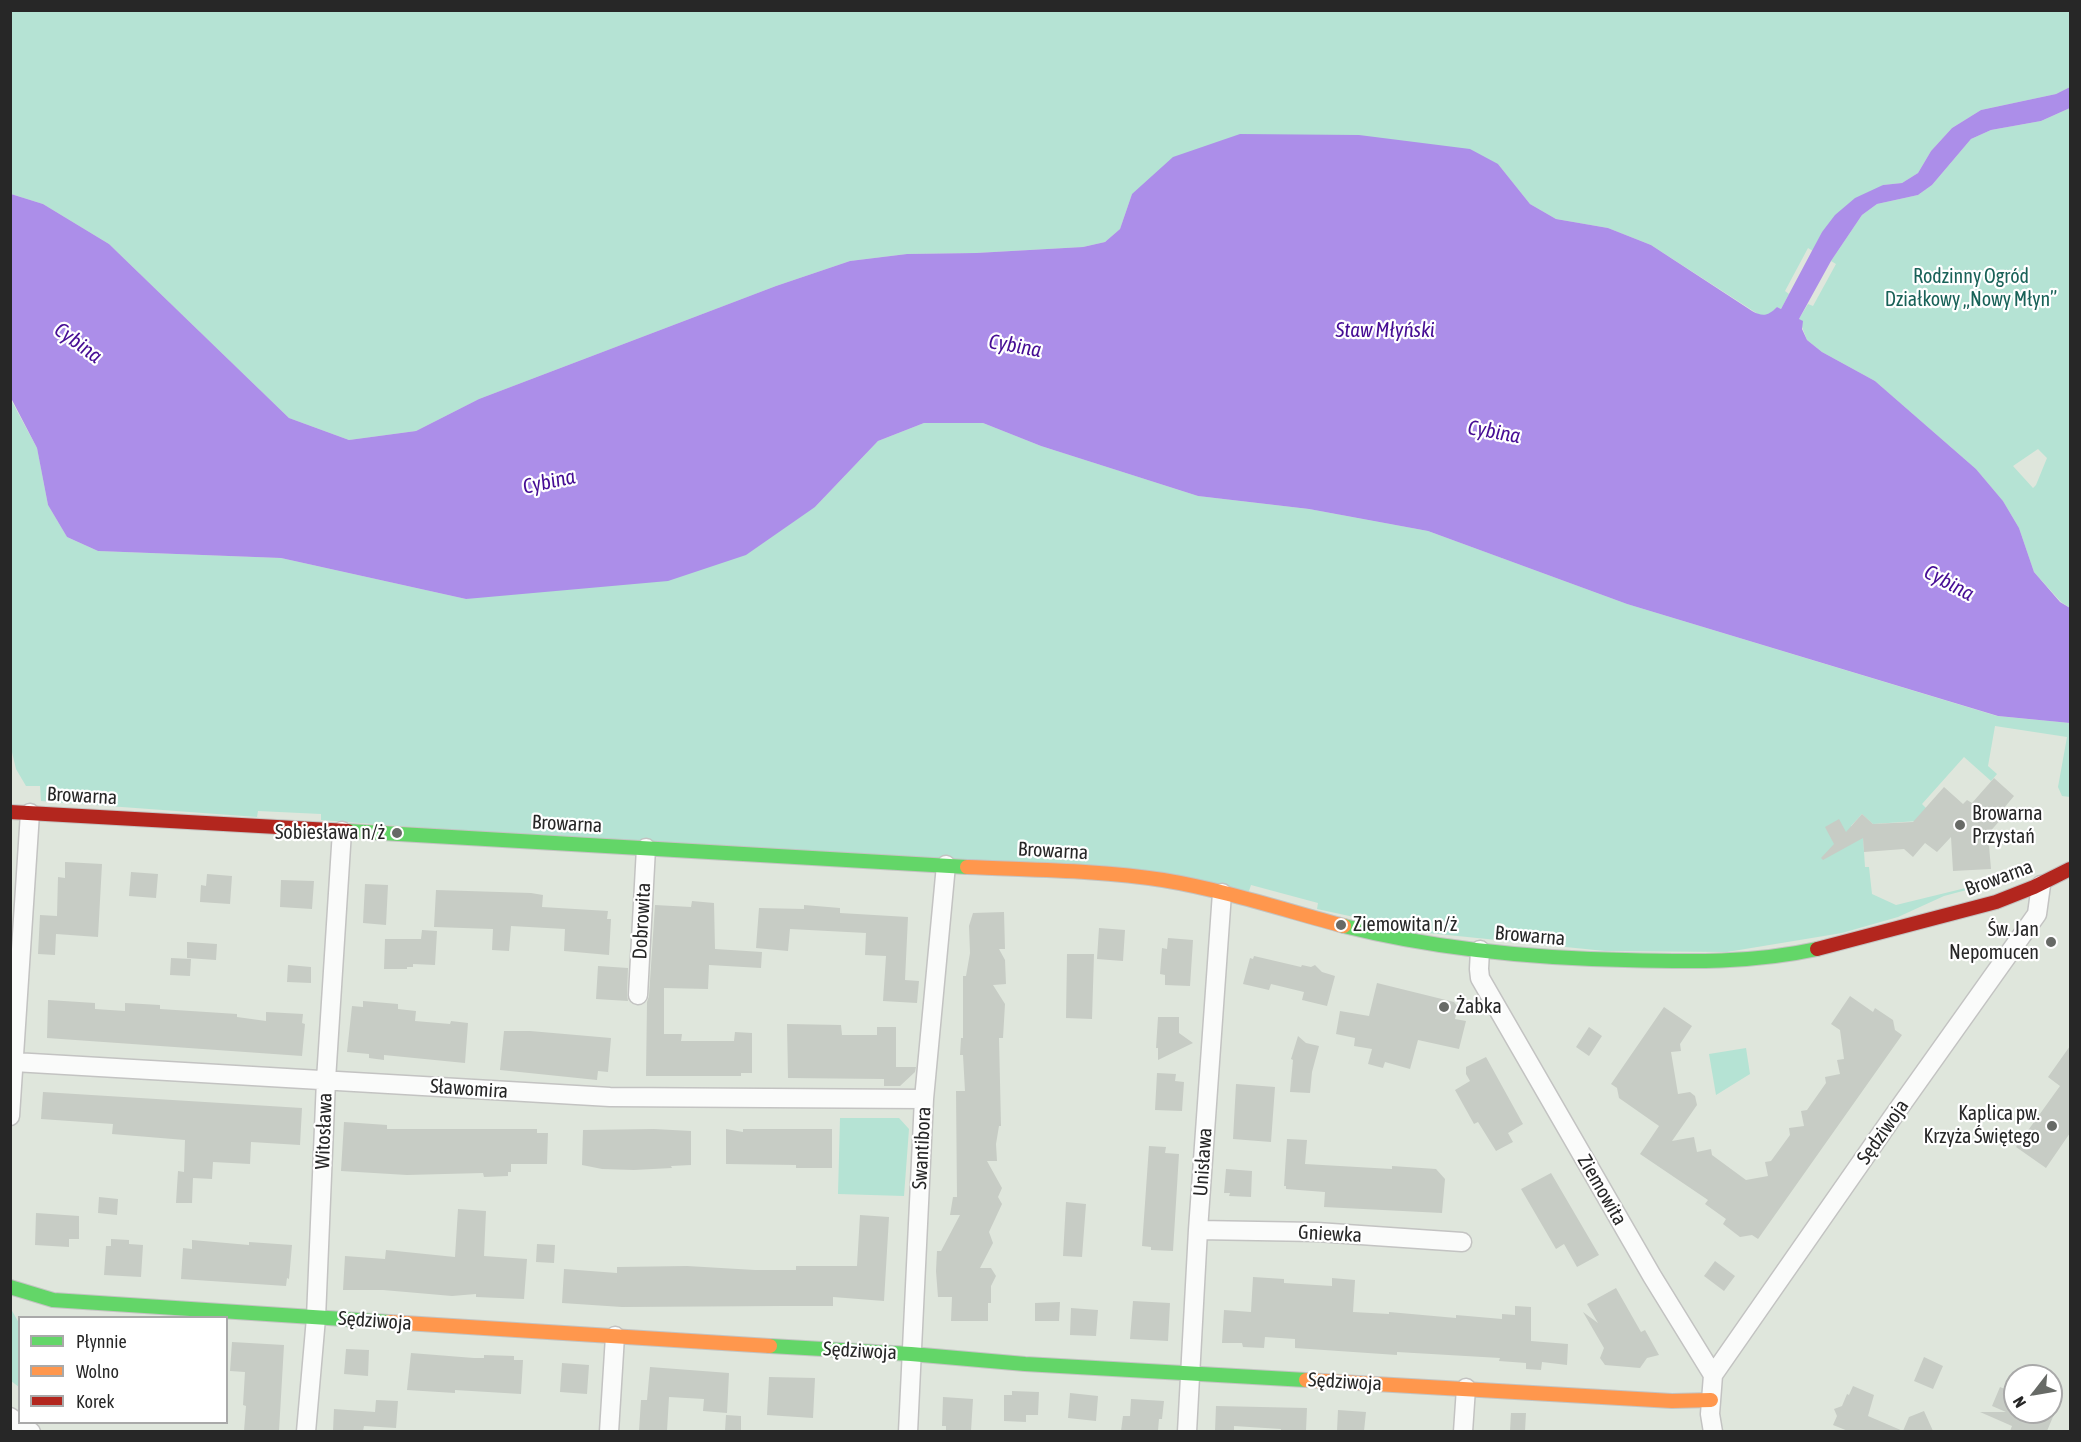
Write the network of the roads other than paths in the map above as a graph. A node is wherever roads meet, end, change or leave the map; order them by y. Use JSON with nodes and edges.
{"nodes":[{"id":1,"x":10,"y":813,"type":"edge"},
{"id":2,"x":30,"y":813,"type":"junction"},
{"id":3,"x":342,"y":831,"type":"junction"},
{"id":4,"x":646,"y":848,"type":"junction"},
{"id":5,"x":946,"y":865,"type":"junction"},
{"id":6,"x":2070,"y":869,"type":"edge"},
{"id":7,"x":2041,"y":885,"type":"junction"},
{"id":8,"x":1222,"y":893,"type":"junction"},
{"id":9,"x":1480,"y":950,"type":"junction"},
{"id":10,"x":638,"y":995,"type":"dead end"},
{"id":11,"x":14,"y":1062,"type":"junction"},
{"id":12,"x":326,"y":1080,"type":"junction"},
{"id":13,"x":924,"y":1099,"type":"junction"},
{"id":14,"x":10,"y":1116,"type":"edge"},
{"id":15,"x":1198,"y":1230,"type":"junction"},
{"id":16,"x":1462,"y":1242,"type":"dead end"},
{"id":17,"x":10,"y":1287,"type":"edge"},
{"id":18,"x":316,"y":1318,"type":"junction"},
{"id":19,"x":615,"y":1336,"type":"junction"},
{"id":20,"x":911,"y":1354,"type":"junction"},
{"id":21,"x":1189,"y":1372,"type":"junction"},
{"id":22,"x":1713,"y":1376,"type":"junction"},
{"id":23,"x":1466,"y":1389,"type":"junction"},
{"id":24,"x":1711,"y":1400,"type":"junction"},
{"id":25,"x":306,"y":1431,"type":"edge"},
{"id":26,"x":609,"y":1431,"type":"edge"},
{"id":27,"x":908,"y":1431,"type":"edge"},
{"id":28,"x":1187,"y":1431,"type":"edge"},
{"id":29,"x":1463,"y":1431,"type":"edge"},
{"id":30,"x":1713,"y":1431,"type":"edge"}],
"edges":[{"from":1,"to":2,"type":"street","name":"Browarna"},
{"from":2,"to":3,"type":"street","name":"Browarna"},
{"from":2,"to":11,"type":"street"},
{"from":3,"to":4,"type":"street","name":"Browarna"},
{"from":3,"to":12,"type":"street","name":"Witosława"},
{"from":4,"to":5,"type":"street","name":"Browarna"},
{"from":4,"to":10,"type":"street","name":"Dobrowita"},
{"from":5,"to":8,"type":"street","name":"Browarna"},
{"from":5,"to":13,"type":"street","name":"Swantibora"},
{"from":6,"to":7,"type":"street","name":"Browarna"},
{"from":7,"to":9,"type":"street","name":"Browarna"},
{"from":7,"to":22,"type":"street","name":"Sędziwoja"},
{"from":8,"to":9,"type":"street","name":"Browarna"},
{"from":8,"to":15,"type":"street","name":"Unisława"},
{"from":9,"to":22,"type":"street","name":"Ziemowita"},
{"from":11,"to":12,"type":"street","name":"Sławomira"},
{"from":11,"to":14,"type":"street"},
{"from":12,"to":13,"type":"street","name":"Sławomira"},
{"from":12,"to":18,"type":"street","name":"Witosława"},
{"from":13,"to":20,"type":"street","name":"Swantibora"},
{"from":15,"to":16,"type":"street","name":"Gniewka"},
{"from":15,"to":21,"type":"street","name":"Unisława"},
{"from":17,"to":18,"type":"street","name":"Sędziwoja"},
{"from":18,"to":19,"type":"street","name":"Sędziwoja"},
{"from":18,"to":25,"type":"street","name":"Witosława"},
{"from":19,"to":20,"type":"street","name":"Sędziwoja"},
{"from":19,"to":26,"type":"street"},
{"from":20,"to":21,"type":"street","name":"Sędziwoja"},
{"from":20,"to":27,"type":"street","name":"Swantibora"},
{"from":21,"to":23,"type":"street","name":"Sędziwoja"},
{"from":21,"to":28,"type":"street","name":"Unisława"},
{"from":22,"to":24,"type":"street"},
{"from":23,"to":24,"type":"street","name":"Sędziwoja"},
{"from":23,"to":29,"type":"street"},
{"from":24,"to":30,"type":"street"}]}
